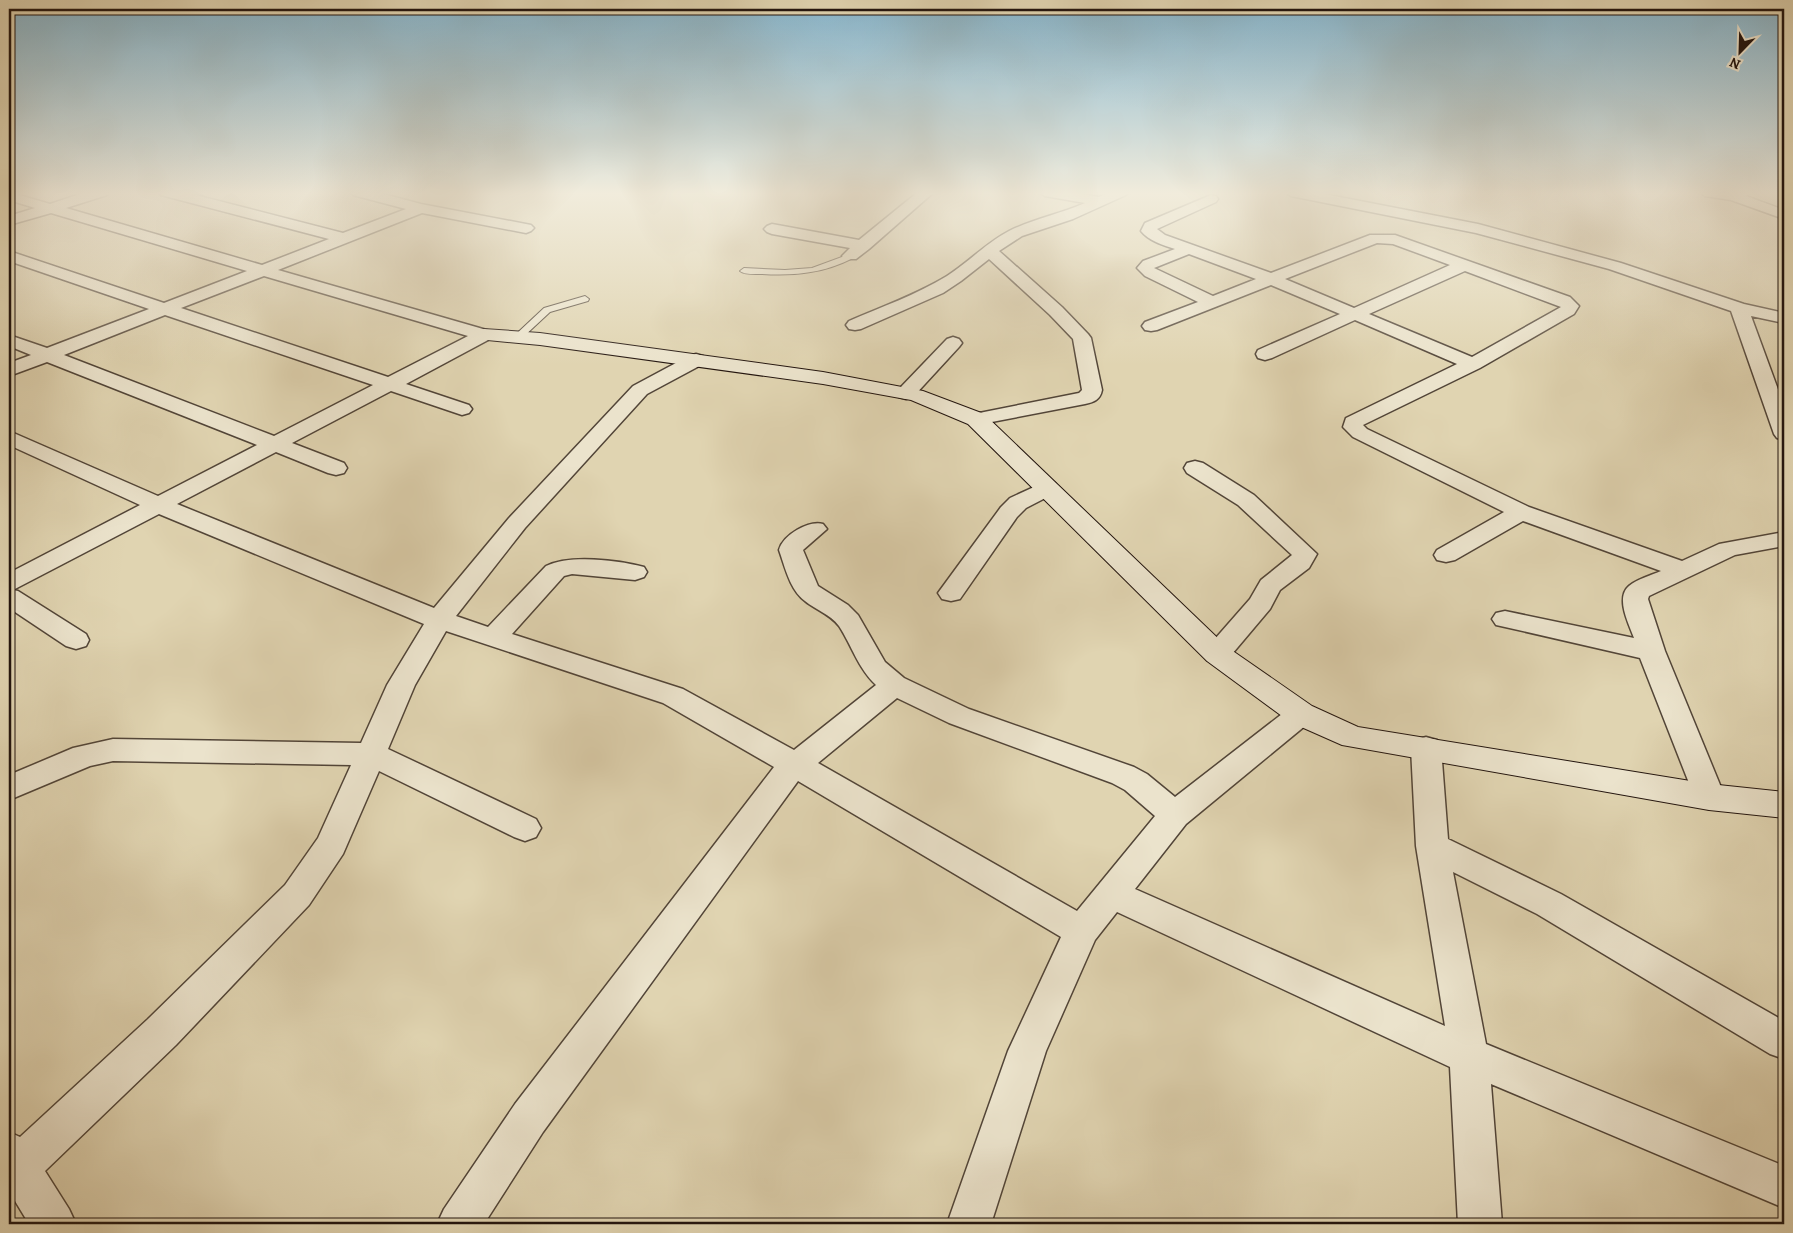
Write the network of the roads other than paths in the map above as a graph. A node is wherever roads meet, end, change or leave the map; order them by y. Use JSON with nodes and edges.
{"nodes":[{"id":1,"x":192,"y":250,"type":"edge"},
{"id":2,"x":314,"y":250,"type":"edge"},
{"id":3,"x":859,"y":250,"type":"edge"},
{"id":4,"x":989,"y":250,"type":"joint"},
{"id":5,"x":1189,"y":250,"type":"edge"},
{"id":6,"x":1191,"y":250,"type":"edge"},
{"id":7,"x":1346,"y":250,"type":"edge"},
{"id":8,"x":1421,"y":250,"type":"edge"},
{"id":9,"x":1555,"y":250,"type":"edge"},
{"id":10,"x":9,"y":256,"type":"edge"},
{"id":11,"x":850,"y":256,"type":"joint"},
{"id":12,"x":1464,"y":265,"type":"junction"},
{"id":13,"x":262,"y":270,"type":"junction"},
{"id":14,"x":744,"y":271,"type":"dead end"},
{"id":15,"x":1271,"y":279,"type":"junction"},
{"id":16,"x":585,"y":299,"type":"dead end"},
{"id":17,"x":1212,"y":302,"type":"junction"},
{"id":18,"x":1739,"y":308,"type":"junction"},
{"id":19,"x":164,"y":309,"type":"junction"},
{"id":20,"x":1356,"y":315,"type":"junction"},
{"id":21,"x":1784,"y":318,"type":"edge"},
{"id":22,"x":855,"y":325,"type":"dead end"},
{"id":23,"x":1151,"y":326,"type":"dead end"},
{"id":24,"x":484,"y":335,"type":"junction"},
{"id":25,"x":518,"y":337,"type":"junction"},
{"id":26,"x":9,"y":340,"type":"edge"},
{"id":27,"x":953,"y":343,"type":"dead end"},
{"id":28,"x":1265,"y":354,"type":"dead end"},
{"id":29,"x":46,"y":355,"type":"junction"},
{"id":30,"x":696,"y":360,"type":"junction"},
{"id":31,"x":1473,"y":364,"type":"junction"},
{"id":32,"x":9,"y":370,"type":"edge"},
{"id":33,"x":389,"y":384,"type":"junction"},
{"id":34,"x":906,"y":393,"type":"junction"},
{"id":35,"x":462,"y":409,"type":"dead end"},
{"id":36,"x":976,"y":420,"type":"junction"},
{"id":37,"x":1784,"y":434,"type":"edge"},
{"id":38,"x":9,"y":437,"type":"edge"},
{"id":39,"x":275,"y":444,"type":"junction"},
{"id":40,"x":336,"y":468,"type":"dead end"},
{"id":41,"x":1195,"y":468,"type":"dead end"},
{"id":42,"x":1047,"y":488,"type":"junction"},
{"id":43,"x":158,"y":505,"type":"junction"},
{"id":44,"x":1521,"y":512,"type":"junction"},
{"id":45,"x":815,"y":529,"type":"dead end"},
{"id":46,"x":1784,"y":539,"type":"edge"},
{"id":47,"x":1446,"y":555,"type":"dead end"},
{"id":48,"x":1683,"y":570,"type":"junction"},
{"id":49,"x":636,"y":572,"type":"dead end"},
{"id":50,"x":9,"y":583,"type":"edge"},
{"id":51,"x":951,"y":593,"type":"dead end"},
{"id":52,"x":9,"y":597,"type":"edge"},
{"id":53,"x":1504,"y":619,"type":"dead end"},
{"id":54,"x":439,"y":620,"type":"junction"},
{"id":55,"x":492,"y":638,"type":"junction"},
{"id":56,"x":76,"y":640,"type":"dead end"},
{"id":57,"x":1651,"y":651,"type":"junction"},
{"id":58,"x":1217,"y":654,"type":"junction"},
{"id":59,"x":894,"y":684,"type":"junction"},
{"id":60,"x":1301,"y":714,"type":"junction"},
{"id":61,"x":1426,"y":748,"type":"junction"},
{"id":62,"x":370,"y":754,"type":"junction"},
{"id":63,"x":796,"y":765,"type":"junction"},
{"id":64,"x":9,"y":788,"type":"edge"},
{"id":65,"x":1709,"y":797,"type":"junction"},
{"id":66,"x":1784,"y":805,"type":"edge"},
{"id":67,"x":1175,"y":815,"type":"junction"},
{"id":68,"x":525,"y":828,"type":"dead end"},
{"id":69,"x":1432,"y":846,"type":"junction"},
{"id":70,"x":1112,"y":894,"type":"junction"},
{"id":71,"x":1080,"y":931,"type":"junction"},
{"id":72,"x":1784,"y":1041,"type":"edge"},
{"id":73,"x":1470,"y":1056,"type":"junction"},
{"id":74,"x":12,"y":1165,"type":"edge"},
{"id":75,"x":1784,"y":1187,"type":"edge"},
{"id":76,"x":54,"y":1224,"type":"edge"},
{"id":77,"x":459,"y":1224,"type":"edge"},
{"id":78,"x":969,"y":1224,"type":"edge"},
{"id":79,"x":1480,"y":1224,"type":"edge"}],
"edges":[{"from":1,"to":13,"type":"street"},
{"from":2,"to":13,"type":"street"},
{"from":3,"to":11,"type":"street"},
{"from":4,"to":22,"type":"street"},
{"from":4,"to":36,"type":"street"},
{"from":5,"to":17,"type":"street"},
{"from":6,"to":15,"type":"street"},
{"from":7,"to":15,"type":"street"},
{"from":8,"to":12,"type":"street"},
{"from":9,"to":18,"type":"street"},
{"from":10,"to":19,"type":"street"},
{"from":11,"to":14,"type":"lane"},
{"from":12,"to":20,"type":"street"},
{"from":12,"to":31,"type":"street"},
{"from":13,"to":19,"type":"street"},
{"from":13,"to":24,"type":"street"},
{"from":15,"to":17,"type":"street"},
{"from":15,"to":20,"type":"street"},
{"from":16,"to":25,"type":"lane"},
{"from":17,"to":23,"type":"street"},
{"from":18,"to":21,"type":"street"},
{"from":18,"to":37,"type":"street"},
{"from":19,"to":29,"type":"street"},
{"from":19,"to":33,"type":"street"},
{"from":20,"to":28,"type":"street"},
{"from":20,"to":31,"type":"street"},
{"from":24,"to":25,"type":"street"},
{"from":24,"to":33,"type":"street"},
{"from":25,"to":30,"type":"street"},
{"from":26,"to":29,"type":"street"},
{"from":27,"to":34,"type":"street"},
{"from":29,"to":32,"type":"street"},
{"from":29,"to":39,"type":"street"},
{"from":30,"to":34,"type":"street"},
{"from":30,"to":54,"type":"street"},
{"from":31,"to":44,"type":"street"},
{"from":33,"to":35,"type":"street"},
{"from":33,"to":39,"type":"street"},
{"from":34,"to":36,"type":"street"},
{"from":36,"to":42,"type":"street"},
{"from":38,"to":43,"type":"street"},
{"from":39,"to":40,"type":"street"},
{"from":39,"to":43,"type":"street"},
{"from":41,"to":58,"type":"street"},
{"from":42,"to":51,"type":"street"},
{"from":42,"to":58,"type":"street"},
{"from":43,"to":50,"type":"street"},
{"from":43,"to":54,"type":"street"},
{"from":44,"to":47,"type":"street"},
{"from":44,"to":48,"type":"street"},
{"from":45,"to":59,"type":"street"},
{"from":46,"to":48,"type":"street"},
{"from":48,"to":57,"type":"street"},
{"from":49,"to":55,"type":"street"},
{"from":52,"to":56,"type":"street"},
{"from":53,"to":57,"type":"street"},
{"from":54,"to":55,"type":"street"},
{"from":54,"to":62,"type":"street"},
{"from":55,"to":63,"type":"street"},
{"from":57,"to":65,"type":"street"},
{"from":58,"to":60,"type":"street"},
{"from":59,"to":63,"type":"street"},
{"from":59,"to":67,"type":"street"},
{"from":60,"to":61,"type":"street"},
{"from":60,"to":67,"type":"street"},
{"from":61,"to":65,"type":"street"},
{"from":61,"to":69,"type":"street"},
{"from":62,"to":64,"type":"street"},
{"from":62,"to":68,"type":"street"},
{"from":62,"to":74,"type":"street"},
{"from":63,"to":71,"type":"street"},
{"from":63,"to":77,"type":"street"},
{"from":65,"to":66,"type":"street"},
{"from":67,"to":70,"type":"street"},
{"from":69,"to":72,"type":"street"},
{"from":69,"to":73,"type":"street"},
{"from":70,"to":71,"type":"street"},
{"from":70,"to":73,"type":"street"},
{"from":71,"to":78,"type":"street"},
{"from":73,"to":75,"type":"street"},
{"from":73,"to":79,"type":"street"},
{"from":74,"to":76,"type":"street"}]}
